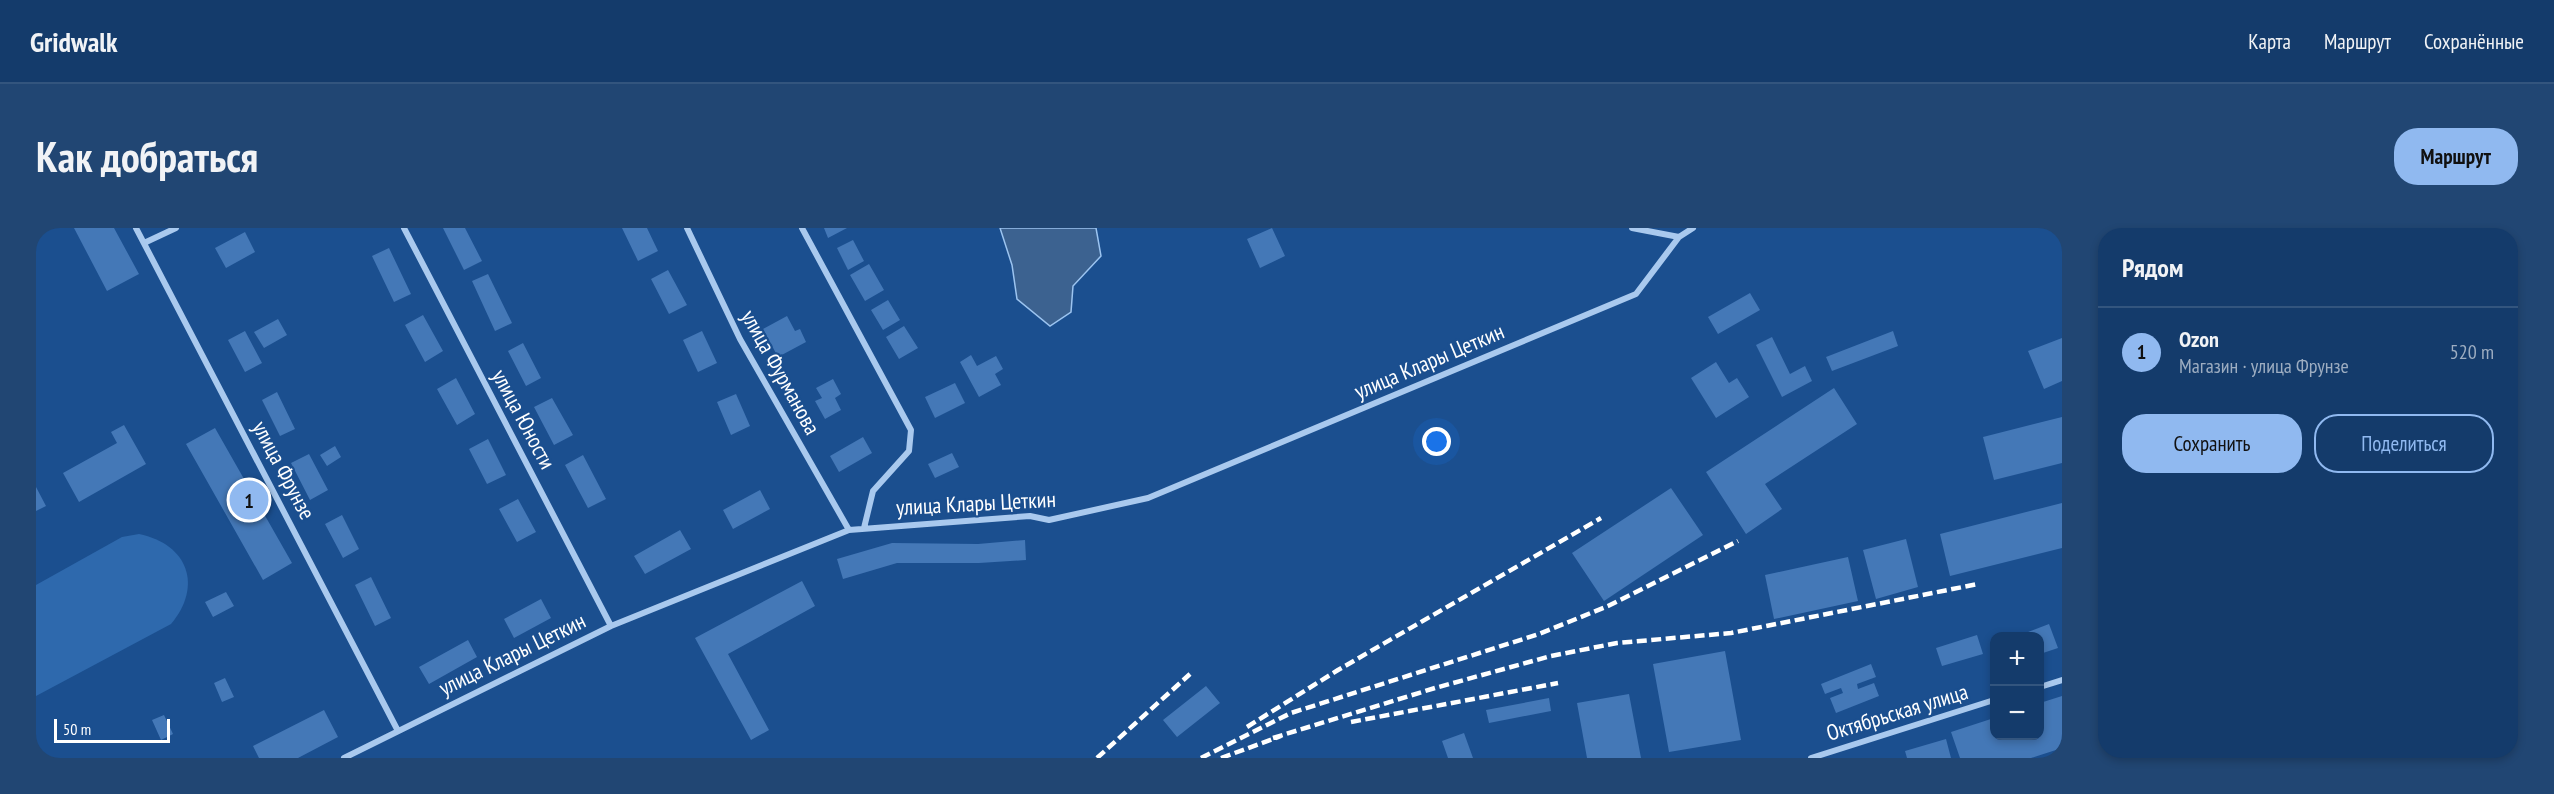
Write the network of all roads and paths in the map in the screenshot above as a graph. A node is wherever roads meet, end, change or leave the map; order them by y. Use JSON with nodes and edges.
{"nodes":[{"id":1,"x":136,"y":228,"type":"edge"},
{"id":2,"x":176,"y":228,"type":"edge"},
{"id":3,"x":404,"y":228,"type":"edge"},
{"id":4,"x":687,"y":228,"type":"edge"},
{"id":5,"x":801,"y":228,"type":"edge"},
{"id":6,"x":1632,"y":228,"type":"edge"},
{"id":7,"x":1693,"y":228,"type":"edge"},
{"id":8,"x":1678,"y":237,"type":"junction"},
{"id":9,"x":144,"y":243,"type":"junction"},
{"id":10,"x":864,"y":528,"type":"junction"},
{"id":11,"x":849,"y":530,"type":"junction"},
{"id":12,"x":611,"y":626,"type":"junction"},
{"id":13,"x":2062,"y":680,"type":"edge"},
{"id":14,"x":2043,"y":686,"type":"edge"},
{"id":15,"x":1990,"y":702,"type":"edge"},
{"id":16,"x":398,"y":731,"type":"junction"},
{"id":17,"x":344,"y":758,"type":"edge"},
{"id":18,"x":1811,"y":758,"type":"edge"}],
"edges":[{"from":1,"to":9,"type":"street","name":"улица Фрунзе"},
{"from":2,"to":9,"type":"street"},
{"from":3,"to":12,"type":"street","name":"улица Юности"},
{"from":4,"to":11,"type":"street","name":"улица Фурманова"},
{"from":5,"to":10,"type":"street"},
{"from":6,"to":8,"type":"street"},
{"from":7,"to":8,"type":"street","name":"улица Клары Цеткин"},
{"from":8,"to":10,"type":"street","name":"улица Клары Цеткин"},
{"from":9,"to":16,"type":"street","name":"улица Фрунзе"},
{"from":10,"to":11,"type":"street","name":"улица Клары Цеткин"},
{"from":11,"to":12,"type":"street","name":"улица Клары Цеткин"},
{"from":12,"to":16,"type":"street","name":"улица Клары Цеткин"},
{"from":13,"to":14,"type":"street"},
{"from":15,"to":18,"type":"street","name":"Октябрьская улица"},
{"from":16,"to":17,"type":"street","name":"улица Клары Цеткин"}]}
